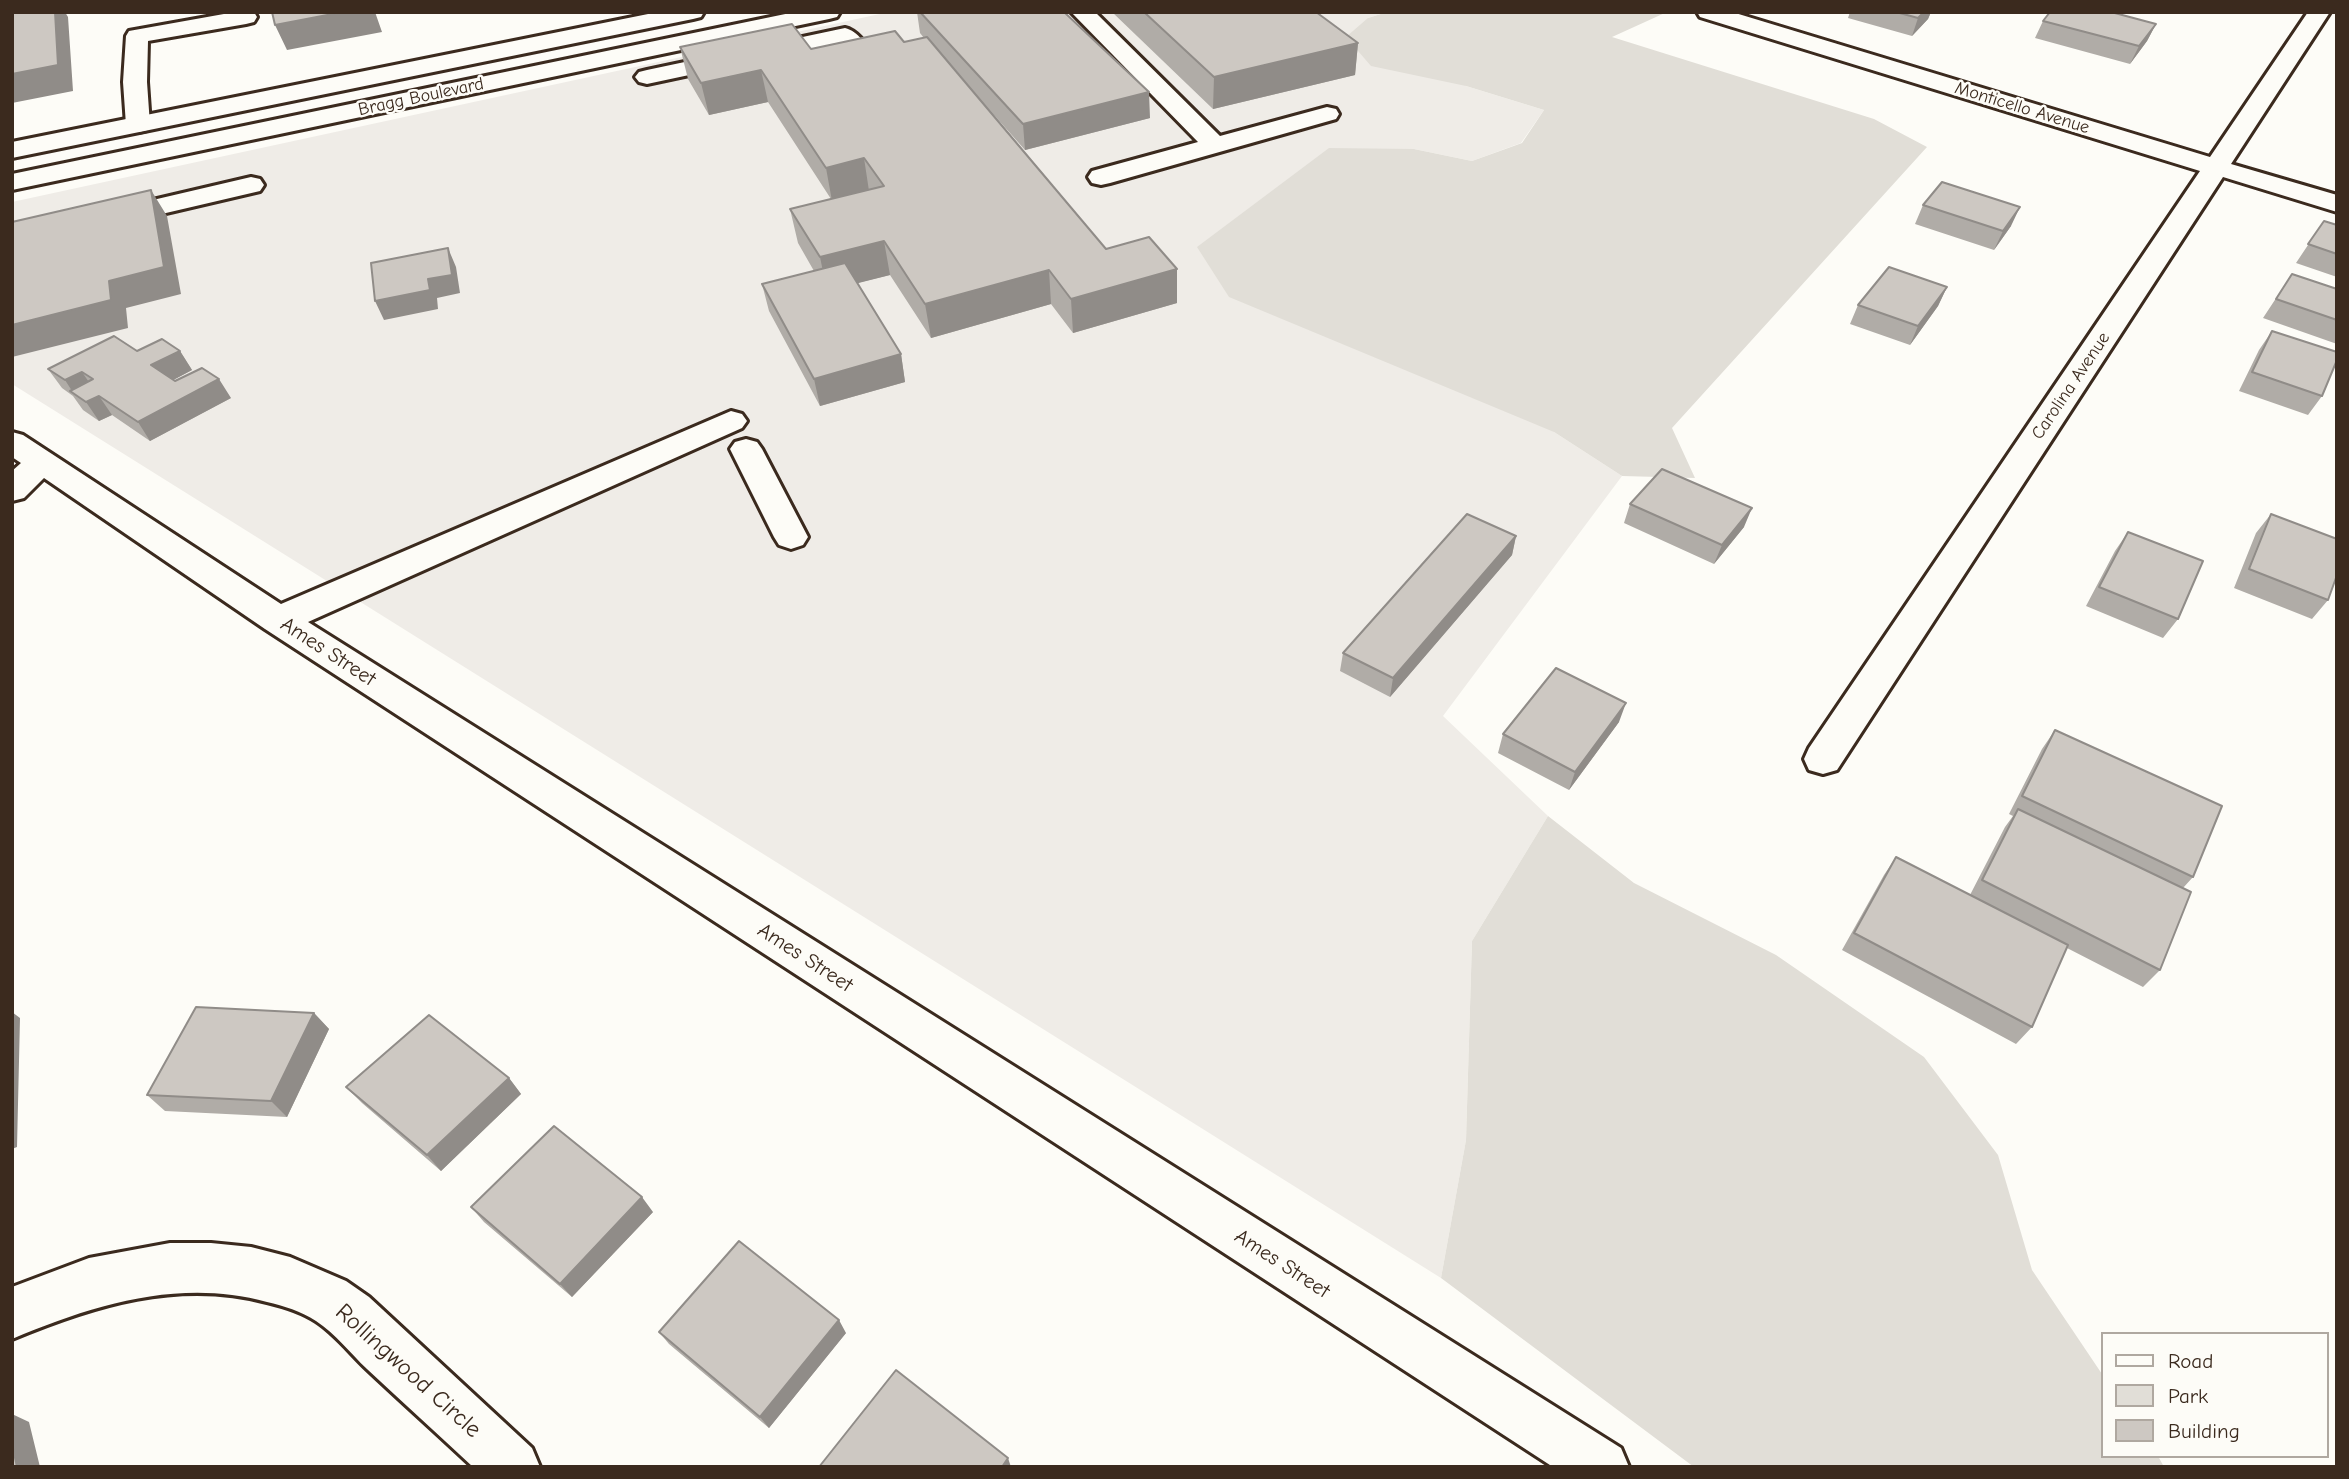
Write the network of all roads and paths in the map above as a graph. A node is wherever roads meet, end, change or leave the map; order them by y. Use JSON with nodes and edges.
{"nodes":[{"id":1,"x":693,"y":12,"type":"edge"},
{"id":2,"x":829,"y":12,"type":"edge"},
{"id":3,"x":1082,"y":12,"type":"edge"},
{"id":4,"x":1708,"y":12,"type":"edge"},
{"id":5,"x":2319,"y":12,"type":"edge"},
{"id":6,"x":246,"y":17,"type":"dead end"},
{"id":7,"x":633,"y":53,"type":"junction"},
{"id":8,"x":863,"y":57,"type":"edge"},
{"id":9,"x":1327,"y":114,"type":"dead end"},
{"id":10,"x":138,"y":125,"type":"junction"},
{"id":11,"x":1215,"y":145,"type":"junction"},
{"id":12,"x":12,"y":150,"type":"edge"},
{"id":13,"x":2216,"y":167,"type":"junction"},
{"id":14,"x":1101,"y":177,"type":"dead end"},
{"id":15,"x":12,"y":182,"type":"edge"},
{"id":16,"x":251,"y":185,"type":"dead end"},
{"id":17,"x":2337,"y":204,"type":"edge"},
{"id":18,"x":12,"y":241,"type":"edge"},
{"id":19,"x":20,"y":466,"type":"edge"},
{"id":20,"x":790,"y":537,"type":"dead end"},
{"id":21,"x":278,"y":620,"type":"junction"},
{"id":22,"x":1824,"y":759,"type":"dead end"},
{"id":23,"x":12,"y":1314,"type":"edge"},
{"id":24,"x":513,"y":1467,"type":"edge"},
{"id":25,"x":1602,"y":1467,"type":"edge"}],
"edges":[{"from":1,"to":10,"type":"street","name":"Bragg Boulevard"},
{"from":2,"to":7,"type":"street","name":"Bragg Boulevard"},
{"from":3,"to":11,"type":"street"},
{"from":4,"to":13,"type":"street","name":"Monticello Avenue"},
{"from":5,"to":13,"type":"street","name":"Carolina Avenue"},
{"from":6,"to":10,"type":"street"},
{"from":7,"to":8,"type":"street"},
{"from":7,"to":15,"type":"street","name":"Bragg Boulevard"},
{"from":9,"to":11,"type":"street"},
{"from":10,"to":12,"type":"street","name":"Bragg Boulevard"},
{"from":11,"to":14,"type":"street"},
{"from":13,"to":17,"type":"street","name":"Monticello Avenue"},
{"from":13,"to":22,"type":"street","name":"Carolina Avenue"},
{"from":16,"to":18,"type":"street"},
{"from":19,"to":21,"type":"street","name":"Ames Street"},
{"from":20,"to":21,"type":"street"},
{"from":21,"to":25,"type":"street","name":"Ames Street"},
{"from":23,"to":24,"type":"street","name":"Rollingwood Circle"}]}
